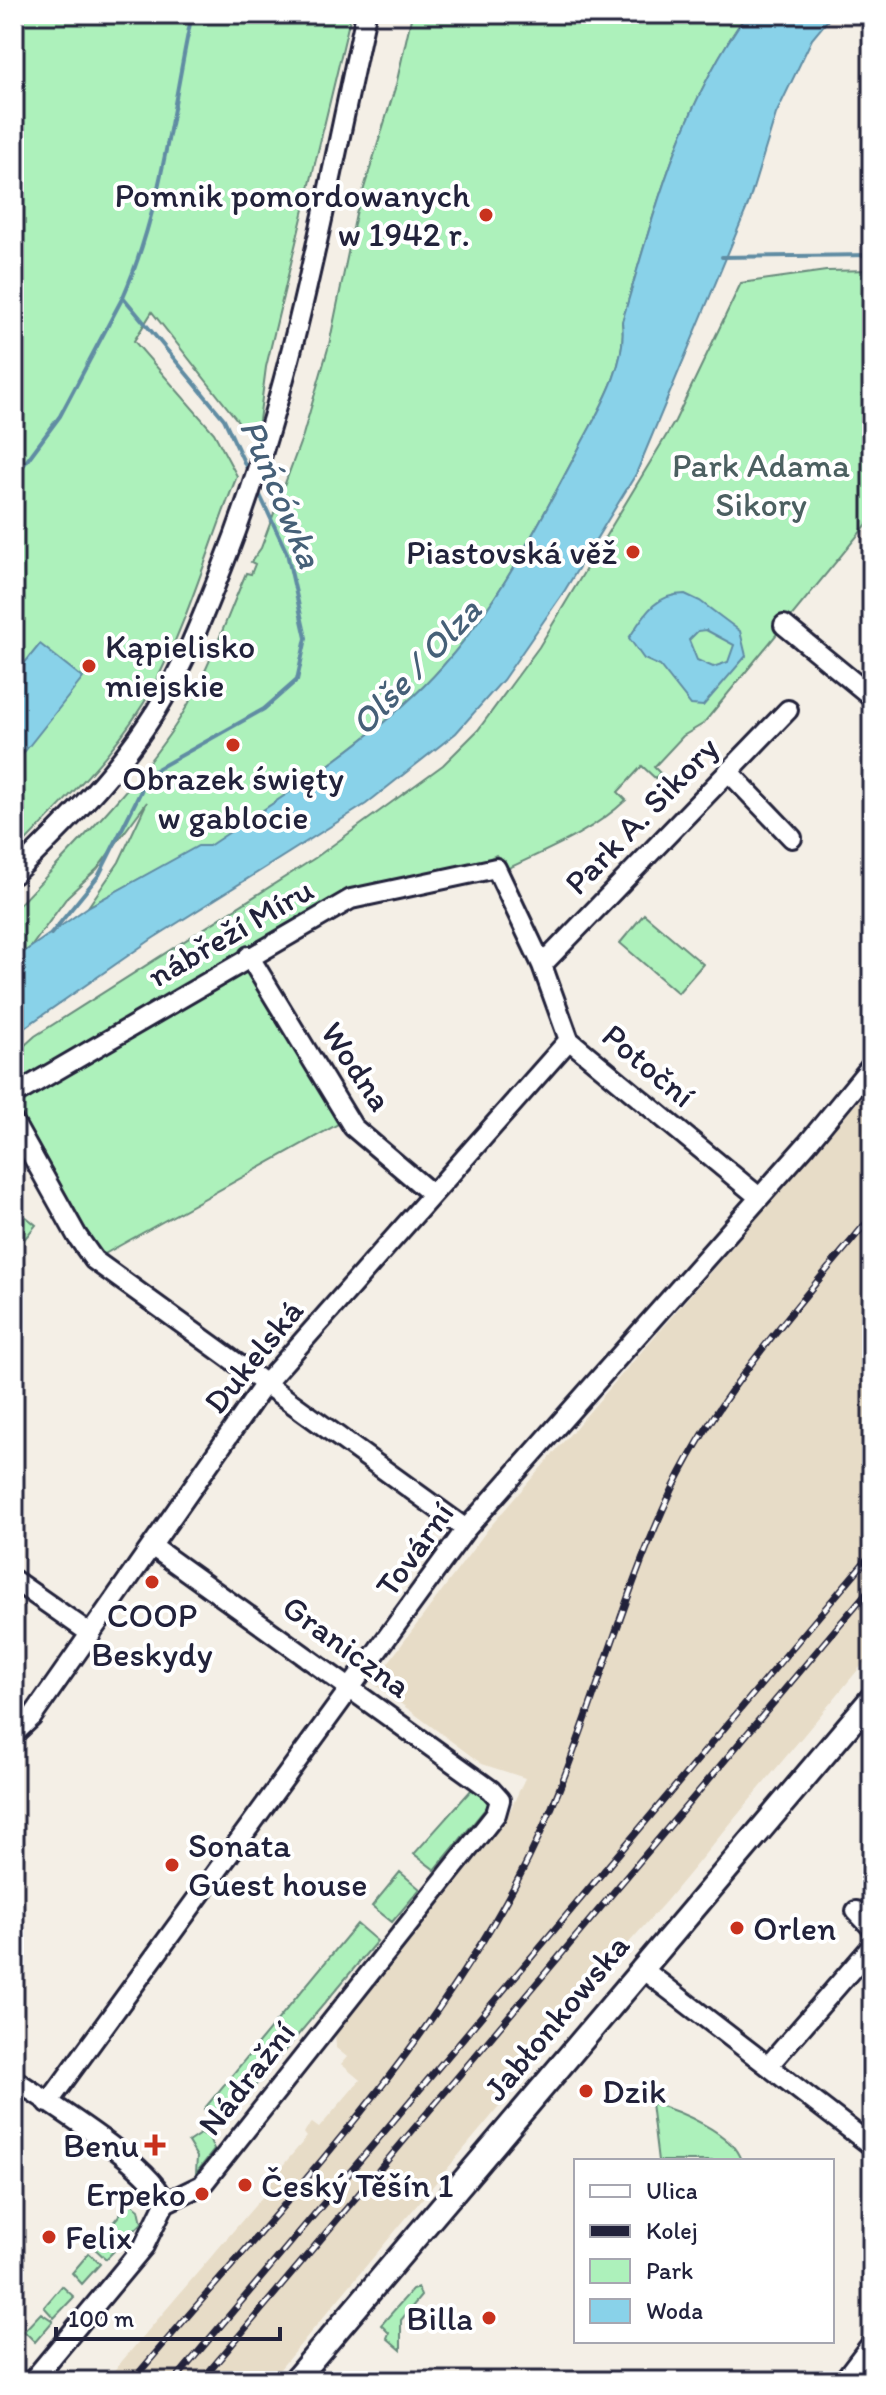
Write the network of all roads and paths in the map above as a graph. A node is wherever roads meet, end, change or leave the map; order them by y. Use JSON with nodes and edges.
{"nodes":[{"id":1,"x":366,"y":14,"type":"edge"},
{"id":2,"x":784,"y":625,"type":"dead end"},
{"id":3,"x":872,"y":697,"type":"edge"},
{"id":4,"x":788,"y":710,"type":"dead end"},
{"id":5,"x":728,"y":771,"type":"junction"},
{"id":6,"x":792,"y":838,"type":"dead end"},
{"id":7,"x":496,"y":868,"type":"joint"},
{"id":8,"x":14,"y":874,"type":"edge"},
{"id":9,"x":249,"y":956,"type":"junction"},
{"id":10,"x":542,"y":965,"type":"junction"},
{"id":11,"x":569,"y":1040,"type":"junction"},
{"id":12,"x":872,"y":1065,"type":"edge"},
{"id":13,"x":14,"y":1095,"type":"edge"},
{"id":14,"x":14,"y":1123,"type":"edge"},
{"id":15,"x":432,"y":1194,"type":"junction"},
{"id":16,"x":759,"y":1197,"type":"junction"},
{"id":17,"x":264,"y":1385,"type":"junction"},
{"id":18,"x":466,"y":1529,"type":"junction"},
{"id":19,"x":153,"y":1547,"type":"junction"},
{"id":20,"x":14,"y":1580,"type":"edge"},
{"id":21,"x":91,"y":1634,"type":"junction"},
{"id":22,"x":352,"y":1690,"type":"junction"},
{"id":23,"x":872,"y":1698,"type":"edge"},
{"id":24,"x":14,"y":1734,"type":"edge"},
{"id":25,"x":500,"y":1800,"type":"joint"},
{"id":26,"x":856,"y":1911,"type":"dead end"},
{"id":27,"x":872,"y":1928,"type":"edge"},
{"id":28,"x":872,"y":1946,"type":"edge"},
{"id":29,"x":641,"y":1968,"type":"junction"},
{"id":30,"x":768,"y":2066,"type":"junction"},
{"id":31,"x":14,"y":2079,"type":"edge"},
{"id":32,"x":48,"y":2103,"type":"junction"},
{"id":33,"x":872,"y":2146,"type":"edge"},
{"id":34,"x":165,"y":2203,"type":"junction"},
{"id":35,"x":872,"y":2343,"type":"edge"},
{"id":36,"x":14,"y":2374,"type":"edge"},
{"id":37,"x":24,"y":2381,"type":"edge"},
{"id":38,"x":32,"y":2381,"type":"edge"},
{"id":39,"x":294,"y":2381,"type":"edge"},
{"id":40,"x":843,"y":2381,"type":"edge"}],
"edges":[{"from":1,"to":8,"type":"street"},
{"from":2,"to":3,"type":"street"},
{"from":4,"to":5,"type":"street","name":"Park A. Sikory"},
{"from":5,"to":6,"type":"street"},
{"from":5,"to":10,"type":"street","name":"Park A. Sikory"},
{"from":7,"to":9,"type":"street","name":"nábřeží Míru"},
{"from":7,"to":10,"type":"street","name":"Potoční"},
{"from":9,"to":13,"type":"street","name":"nábřeží Míru"},
{"from":9,"to":15,"type":"street","name":"Wodna"},
{"from":10,"to":11,"type":"street","name":"Potoční"},
{"from":11,"to":15,"type":"street","name":"Dukelská"},
{"from":11,"to":16,"type":"street","name":"Potoční"},
{"from":12,"to":16,"type":"street","name":"Tovární"},
{"from":14,"to":17,"type":"street"},
{"from":15,"to":17,"type":"street","name":"Dukelská"},
{"from":16,"to":18,"type":"street","name":"Tovární"},
{"from":17,"to":18,"type":"street"},
{"from":17,"to":19,"type":"street","name":"Dukelská"},
{"from":18,"to":22,"type":"street","name":"Tovární"},
{"from":19,"to":21,"type":"street","name":"Dukelská"},
{"from":19,"to":22,"type":"street","name":"Graniczna"},
{"from":20,"to":21,"type":"street"},
{"from":21,"to":24,"type":"street","name":"Dukelská"},
{"from":22,"to":25,"type":"street","name":"Graniczna"},
{"from":22,"to":32,"type":"street","name":"Tovární"},
{"from":23,"to":29,"type":"main road","name":"Jabłonkowska"},
{"from":25,"to":34,"type":"street","name":"Nádražní"},
{"from":26,"to":27,"type":"street"},
{"from":28,"to":30,"type":"street"},
{"from":29,"to":30,"type":"street"},
{"from":29,"to":39,"type":"main road","name":"Jabłonkowska"},
{"from":30,"to":33,"type":"street"},
{"from":31,"to":32,"type":"street"},
{"from":32,"to":34,"type":"street"},
{"from":34,"to":38,"type":"street"},
{"from":35,"to":40,"type":"street"},
{"from":36,"to":37,"type":"street"}]}
